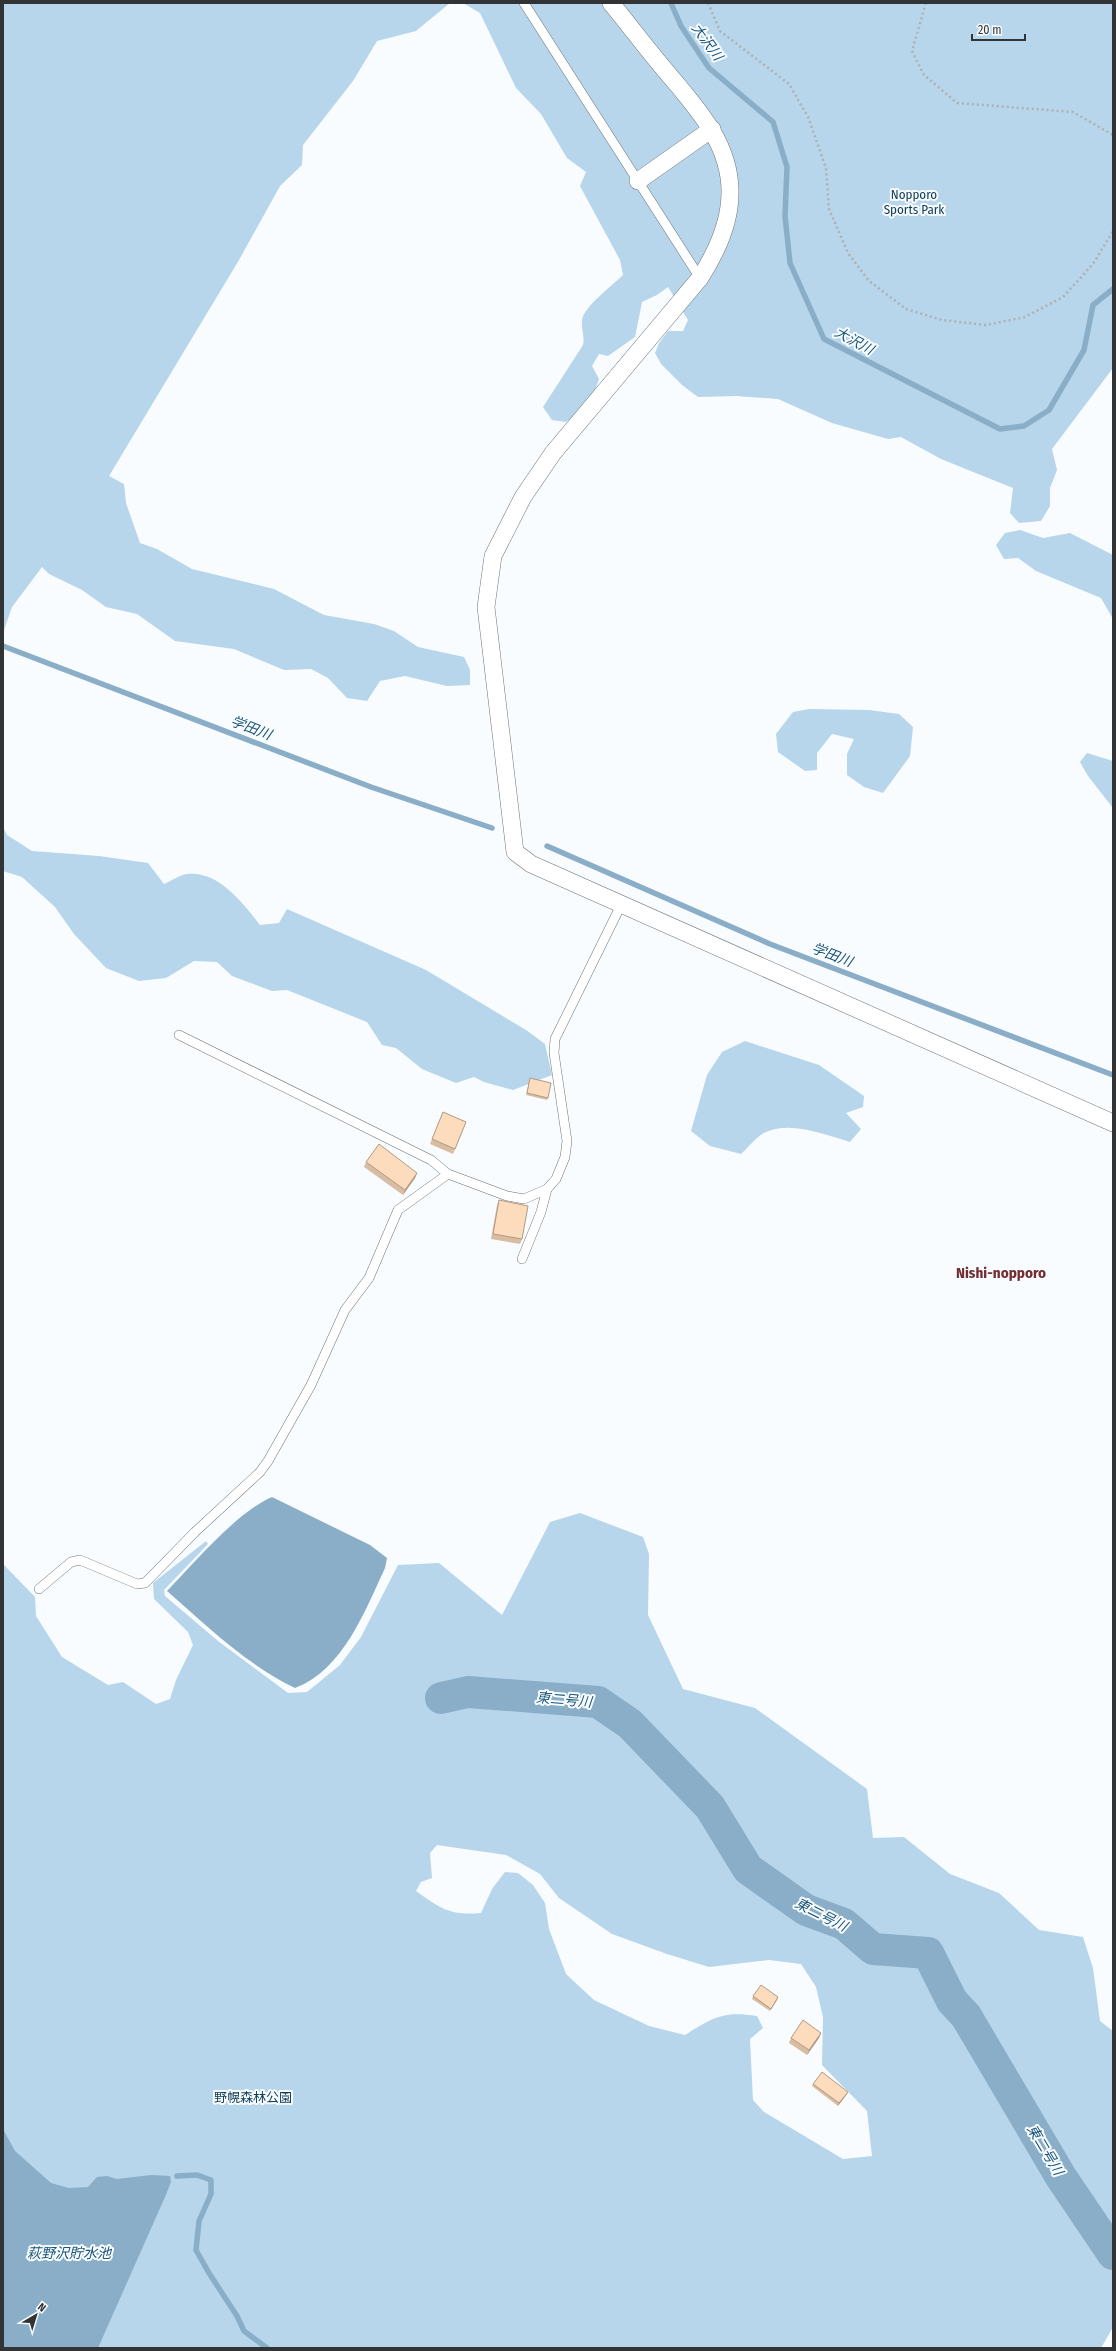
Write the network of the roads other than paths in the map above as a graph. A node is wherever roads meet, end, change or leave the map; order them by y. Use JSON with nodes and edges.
{"nodes":[{"id":1,"x":524,"y":3,"type":"edge"},
{"id":2,"x":611,"y":3,"type":"edge"},
{"id":3,"x":712,"y":129,"type":"junction"},
{"id":4,"x":638,"y":182,"type":"junction"},
{"id":5,"x":700,"y":278,"type":"junction"},
{"id":6,"x":621,"y":905,"type":"junction"},
{"id":7,"x":179,"y":1035,"type":"dead end"},
{"id":8,"x":1113,"y":1123,"type":"edge"},
{"id":9,"x":448,"y":1174,"type":"junction"},
{"id":10,"x":547,"y":1189,"type":"junction"},
{"id":11,"x":522,"y":1259,"type":"dead end"},
{"id":12,"x":39,"y":1589,"type":"dead end"}],
"edges":[{"from":1,"to":4,"type":"lane"},
{"from":2,"to":3,"type":"street"},
{"from":3,"to":4,"type":"street"},
{"from":3,"to":5,"type":"street"},
{"from":4,"to":5,"type":"lane"},
{"from":5,"to":6,"type":"street"},
{"from":6,"to":8,"type":"street"},
{"from":6,"to":10,"type":"lane"},
{"from":7,"to":9,"type":"lane"},
{"from":9,"to":10,"type":"lane"},
{"from":9,"to":12,"type":"lane"},
{"from":10,"to":11,"type":"lane"}]}
